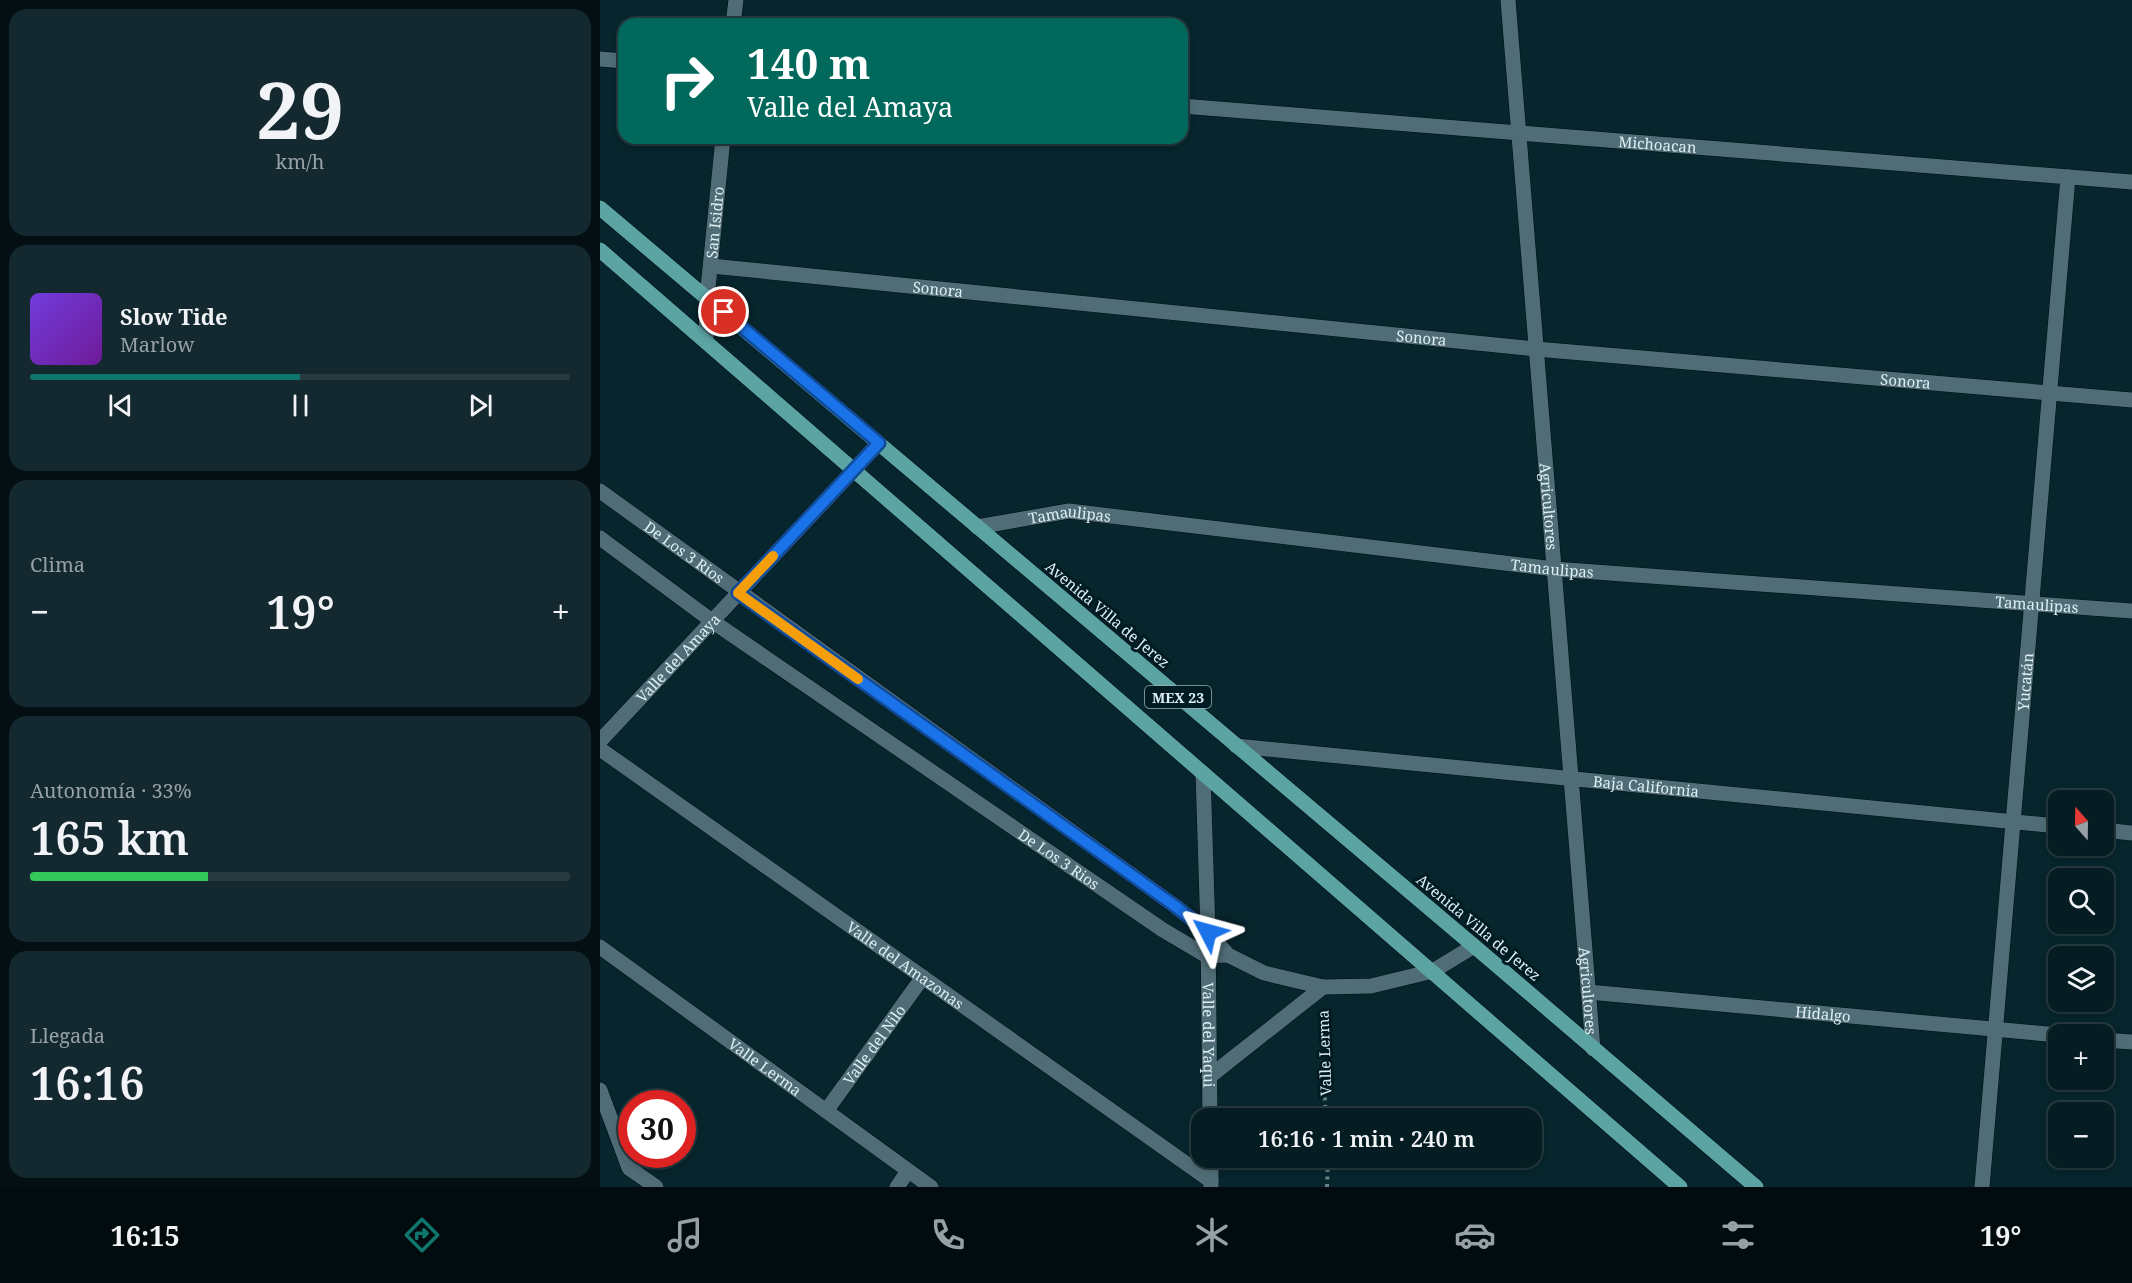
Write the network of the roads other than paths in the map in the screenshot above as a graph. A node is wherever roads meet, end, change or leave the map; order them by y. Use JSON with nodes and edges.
{"nodes":[{"id":1,"x":736,"y":0,"type":"edge"},
{"id":2,"x":1508,"y":0,"type":"edge"},
{"id":3,"x":734,"y":18,"type":"edge"},
{"id":4,"x":600,"y":59,"type":"edge"},
{"id":5,"x":618,"y":60,"type":"edge"},
{"id":6,"x":1188,"y":106,"type":"edge"},
{"id":7,"x":1518,"y":133,"type":"junction"},
{"id":8,"x":722,"y":144,"type":"edge"},
{"id":9,"x":2068,"y":177,"type":"junction"},
{"id":10,"x":2132,"y":182,"type":"edge"},
{"id":11,"x":600,"y":208,"type":"edge"},
{"id":12,"x":600,"y":250,"type":"edge"},
{"id":13,"x":711,"y":266,"type":"junction"},
{"id":14,"x":707,"y":298,"type":"junction"},
{"id":15,"x":706,"y":342,"type":"junction"},
{"id":16,"x":1536,"y":349,"type":"junction"},
{"id":17,"x":2049,"y":393,"type":"junction"},
{"id":18,"x":2132,"y":400,"type":"edge"},
{"id":19,"x":879,"y":443,"type":"junction"},
{"id":20,"x":853,"y":470,"type":"junction"},
{"id":21,"x":600,"y":491,"type":"edge"},
{"id":22,"x":977,"y":527,"type":"junction"},
{"id":23,"x":600,"y":538,"type":"edge"},
{"id":24,"x":1554,"y":569,"type":"junction"},
{"id":25,"x":738,"y":593,"type":"junction"},
{"id":26,"x":2031,"y":604,"type":"junction"},
{"id":27,"x":2132,"y":611,"type":"edge"},
{"id":28,"x":712,"y":621,"type":"junction"},
{"id":29,"x":600,"y":741,"type":"edge"},
{"id":30,"x":1236,"y":746,"type":"junction"},
{"id":31,"x":600,"y":749,"type":"edge"},
{"id":32,"x":1203,"y":773,"type":"junction"},
{"id":33,"x":1571,"y":779,"type":"junction"},
{"id":34,"x":2013,"y":822,"type":"junction"},
{"id":35,"x":2048,"y":825,"type":"edge"},
{"id":36,"x":2114,"y":831,"type":"edge"},
{"id":37,"x":2132,"y":833,"type":"edge"},
{"id":38,"x":1208,"y":932,"type":"junction"},
{"id":39,"x":1474,"y":946,"type":"junction"},
{"id":40,"x":600,"y":947,"type":"edge"},
{"id":41,"x":1228,"y":955,"type":"junction"},
{"id":42,"x":1207,"y":956,"type":"junction"},
{"id":43,"x":1433,"y":971,"type":"junction"},
{"id":44,"x":923,"y":977,"type":"junction"},
{"id":45,"x":1323,"y":987,"type":"junction"},
{"id":46,"x":1588,"y":992,"type":"junction"},
{"id":47,"x":1995,"y":1030,"type":"junction"},
{"id":48,"x":2048,"y":1034,"type":"edge"},
{"id":49,"x":2114,"y":1041,"type":"edge"},
{"id":50,"x":2132,"y":1042,"type":"edge"},
{"id":51,"x":1593,"y":1049,"type":"junction"},
{"id":52,"x":1209,"y":1077,"type":"junction"},
{"id":53,"x":600,"y":1090,"type":"edge"},
{"id":54,"x":1210,"y":1108,"type":"edge"},
{"id":55,"x":826,"y":1111,"type":"junction"},
{"id":56,"x":1211,"y":1168,"type":"edge"},
{"id":57,"x":908,"y":1171,"type":"junction"},
{"id":58,"x":1211,"y":1184,"type":"edge"},
{"id":59,"x":656,"y":1187,"type":"edge"},
{"id":60,"x":897,"y":1187,"type":"edge"},
{"id":61,"x":931,"y":1187,"type":"edge"},
{"id":62,"x":1680,"y":1187,"type":"edge"},
{"id":63,"x":1756,"y":1187,"type":"edge"},
{"id":64,"x":1982,"y":1187,"type":"edge"}],
"edges":[{"from":1,"to":3,"type":"street"},
{"from":2,"to":7,"type":"street","name":"Agricultores"},
{"from":4,"to":5,"type":"street"},
{"from":6,"to":7,"type":"street","name":"Michoacan"},
{"from":7,"to":9,"type":"street","name":"Michoacan"},
{"from":7,"to":16,"type":"street","name":"Agricultores"},
{"from":8,"to":13,"type":"street","name":"San Isidro"},
{"from":9,"to":10,"type":"street","name":"Michoacan"},
{"from":9,"to":17,"type":"street","name":"Yucatán"},
{"from":11,"to":14,"type":"main road","name":"Avenida Villa de Jerez","number":"MEX 23"},
{"from":12,"to":15,"type":"main road","number":"MEX 23"},
{"from":13,"to":14,"type":"street","name":"San Isidro"},
{"from":13,"to":16,"type":"street","name":"Sonora"},
{"from":14,"to":15,"type":"street","name":"San Isidro"},
{"from":14,"to":19,"type":"main road","name":"Avenida Villa de Jerez","number":"MEX 23"},
{"from":15,"to":20,"type":"main road","number":"MEX 23"},
{"from":16,"to":17,"type":"street","name":"Sonora"},
{"from":16,"to":24,"type":"street","name":"Agricultores"},
{"from":17,"to":18,"type":"street","name":"Sonora"},
{"from":17,"to":26,"type":"street","name":"Yucatán"},
{"from":19,"to":20,"type":"street","name":"Valle del Amaya"},
{"from":19,"to":22,"type":"main road","name":"Avenida Villa de Jerez","number":"MEX 23"},
{"from":20,"to":25,"type":"street","name":"Valle del Amaya"},
{"from":20,"to":32,"type":"main road","number":"MEX 23"},
{"from":21,"to":25,"type":"street","name":"De Los 3 Rios"},
{"from":22,"to":24,"type":"street","name":"Tamaulipas"},
{"from":22,"to":30,"type":"main road","name":"Avenida Villa de Jerez","number":"MEX 23"},
{"from":23,"to":28,"type":"street","name":"De Los 3 Rios"},
{"from":24,"to":26,"type":"street","name":"Tamaulipas"},
{"from":24,"to":33,"type":"street","name":"Agricultores"},
{"from":25,"to":28,"type":"street","name":"Valle del Amaya"},
{"from":25,"to":38,"type":"street","name":"De Los 3 Rios"},
{"from":26,"to":27,"type":"street","name":"Tamaulipas"},
{"from":26,"to":34,"type":"street","name":"Yucatán"},
{"from":28,"to":29,"type":"street","name":"Valle del Amaya"},
{"from":28,"to":42,"type":"street","name":"De Los 3 Rios"},
{"from":30,"to":33,"type":"street","name":"Baja California"},
{"from":30,"to":39,"type":"main road","name":"Avenida Villa de Jerez","number":"MEX 23"},
{"from":31,"to":44,"type":"street","name":"Valle del Amazonas"},
{"from":32,"to":38,"type":"street","name":"Valle del Yaqui"},
{"from":32,"to":43,"type":"main road","number":"MEX 23"},
{"from":33,"to":34,"type":"street","name":"Baja California"},
{"from":33,"to":46,"type":"street","name":"Agricultores"},
{"from":34,"to":35,"type":"street","name":"Baja California"},
{"from":34,"to":47,"type":"street","name":"Yucatán"},
{"from":36,"to":37,"type":"street"},
{"from":38,"to":41,"type":"street","name":"De Los 3 Rios"},
{"from":38,"to":42,"type":"street","name":"Valle del Yaqui"},
{"from":39,"to":43,"type":"street","name":"De Los 3 Rios"},
{"from":39,"to":51,"type":"main road","name":"Avenida Villa de Jerez","number":"MEX 23"},
{"from":40,"to":55,"type":"street","name":"Valle Lerma"},
{"from":41,"to":42,"type":"street","name":"De Los 3 Rios"},
{"from":41,"to":45,"type":"street","name":"De Los 3 Rios"},
{"from":42,"to":52,"type":"street","name":"Valle del Yaqui"},
{"from":43,"to":45,"type":"street","name":"De Los 3 Rios"},
{"from":43,"to":62,"type":"main road","number":"MEX 23"},
{"from":44,"to":55,"type":"street","name":"Valle del Nilo"},
{"from":44,"to":58,"type":"street","name":"Valle del Amazonas"},
{"from":45,"to":52,"type":"street"},
{"from":46,"to":47,"type":"street","name":"Hidalgo"},
{"from":46,"to":51,"type":"street","name":"Agricultores"},
{"from":47,"to":48,"type":"street","name":"Hidalgo"},
{"from":47,"to":64,"type":"street","name":"Yucatán"},
{"from":49,"to":50,"type":"street"},
{"from":51,"to":63,"type":"main road","name":"Avenida Villa de Jerez","number":"MEX 23"},
{"from":52,"to":54,"type":"street","name":"Valle del Yaqui"},
{"from":53,"to":59,"type":"street"},
{"from":55,"to":57,"type":"street","name":"Valle Lerma"},
{"from":56,"to":58,"type":"street"},
{"from":57,"to":60,"type":"street"},
{"from":57,"to":61,"type":"street","name":"Valle Lerma"}]}
